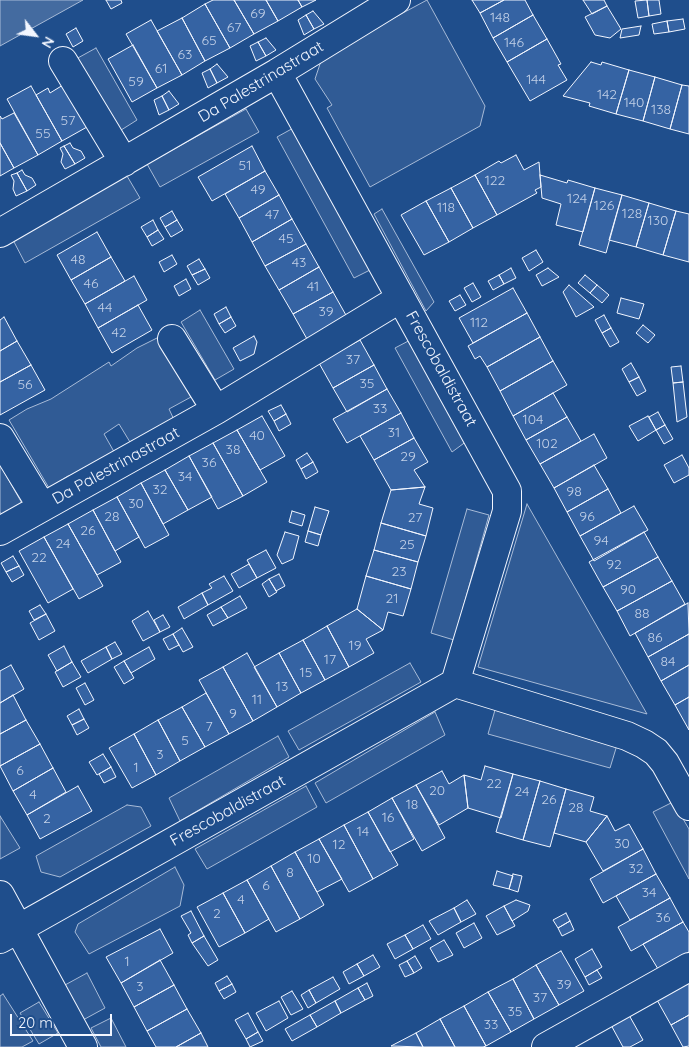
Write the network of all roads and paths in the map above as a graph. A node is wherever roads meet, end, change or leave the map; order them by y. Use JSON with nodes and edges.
{"nodes":[{"id":1,"x":396,"y":0,"type":"edge"},
{"id":2,"x":64,"y":61,"type":"dead end"},
{"id":3,"x":277,"y":73,"type":"junction"},
{"id":4,"x":124,"y":162,"type":"junction"},
{"id":5,"x":0,"y":233,"type":"edge"},
{"id":6,"x":402,"y":298,"type":"junction"},
{"id":7,"x":172,"y":339,"type":"dead end"},
{"id":8,"x":216,"y":410,"type":"junction"},
{"id":9,"x":0,"y":438,"type":"edge"},
{"id":10,"x":42,"y":507,"type":"junction"},
{"id":11,"x":0,"y":531,"type":"edge"},
{"id":12,"x":455,"y":684,"type":"junction"},
{"id":13,"x":689,"y":806,"type":"edge"},
{"id":14,"x":0,"y":895,"type":"edge"},
{"id":15,"x":10,"y":934,"type":"edge"},
{"id":16,"x":689,"y":967,"type":"edge"},
{"id":17,"x":559,"y":1044,"type":"edge"},
{"id":18,"x":83,"y":1047,"type":"edge"}],
"edges":[{"from":1,"to":3,"type":"street","name":"Da Palestrinastraat"},
{"from":2,"to":4,"type":"street"},
{"from":3,"to":4,"type":"street","name":"Da Palestrinastraat"},
{"from":3,"to":6,"type":"street","name":"Frescobaldistraat"},
{"from":4,"to":5,"type":"street","name":"Da Palestrinastraat"},
{"from":6,"to":8,"type":"street","name":"Da Palestrinastraat"},
{"from":6,"to":12,"type":"street","name":"Frescobaldistraat"},
{"from":7,"to":8,"type":"street"},
{"from":8,"to":10,"type":"street","name":"Da Palestrinastraat"},
{"from":9,"to":10,"type":"street","name":"Da Palestrinastraat"},
{"from":10,"to":11,"type":"street","name":"Da Palestrinastraat"},
{"from":12,"to":13,"type":"street"},
{"from":12,"to":15,"type":"street","name":"Frescobaldistraat"},
{"from":14,"to":15,"type":"street"},
{"from":15,"to":18,"type":"street"},
{"from":16,"to":17,"type":"street"}]}
